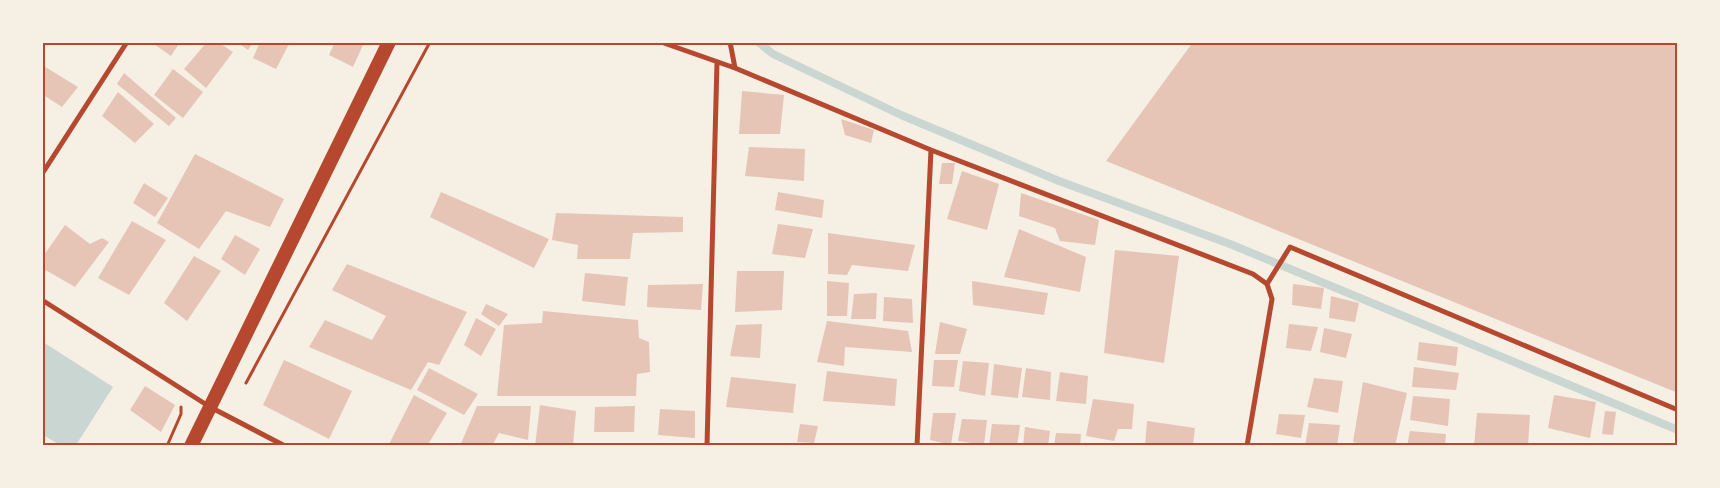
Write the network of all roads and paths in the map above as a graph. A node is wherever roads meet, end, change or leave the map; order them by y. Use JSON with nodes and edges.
{"nodes":[{"id":1,"x":127,"y":42,"type":"edge"},
{"id":2,"x":389,"y":42,"type":"edge"},
{"id":3,"x":430,"y":42,"type":"edge"},
{"id":4,"x":661,"y":42,"type":"edge"},
{"id":5,"x":730,"y":42,"type":"edge"},
{"id":6,"x":717,"y":62,"type":"junction"},
{"id":7,"x":735,"y":68,"type":"junction"},
{"id":8,"x":931,"y":150,"type":"junction"},
{"id":9,"x":42,"y":174,"type":"edge"},
{"id":10,"x":1267,"y":284,"type":"junction"},
{"id":11,"x":42,"y":300,"type":"edge"},
{"id":12,"x":242,"y":390,"type":"dead end"},
{"id":13,"x":181,"y":404,"type":"dead end"},
{"id":14,"x":210,"y":407,"type":"junction"},
{"id":15,"x":1678,"y":410,"type":"edge"},
{"id":16,"x":167,"y":446,"type":"edge"},
{"id":17,"x":191,"y":446,"type":"edge"},
{"id":18,"x":285,"y":446,"type":"edge"},
{"id":19,"x":707,"y":446,"type":"edge"},
{"id":20,"x":917,"y":446,"type":"edge"},
{"id":21,"x":1247,"y":446,"type":"edge"}],
"edges":[{"from":1,"to":9,"type":"street"},
{"from":2,"to":14,"type":"highway"},
{"from":3,"to":12,"type":"path"},
{"from":4,"to":6,"type":"street"},
{"from":5,"to":7,"type":"street"},
{"from":6,"to":7,"type":"street"},
{"from":6,"to":19,"type":"street"},
{"from":7,"to":8,"type":"street"},
{"from":8,"to":10,"type":"street"},
{"from":8,"to":20,"type":"street"},
{"from":10,"to":15,"type":"street"},
{"from":10,"to":21,"type":"street"},
{"from":11,"to":14,"type":"street"},
{"from":13,"to":16,"type":"path"},
{"from":14,"to":17,"type":"highway"},
{"from":14,"to":18,"type":"street"}]}
